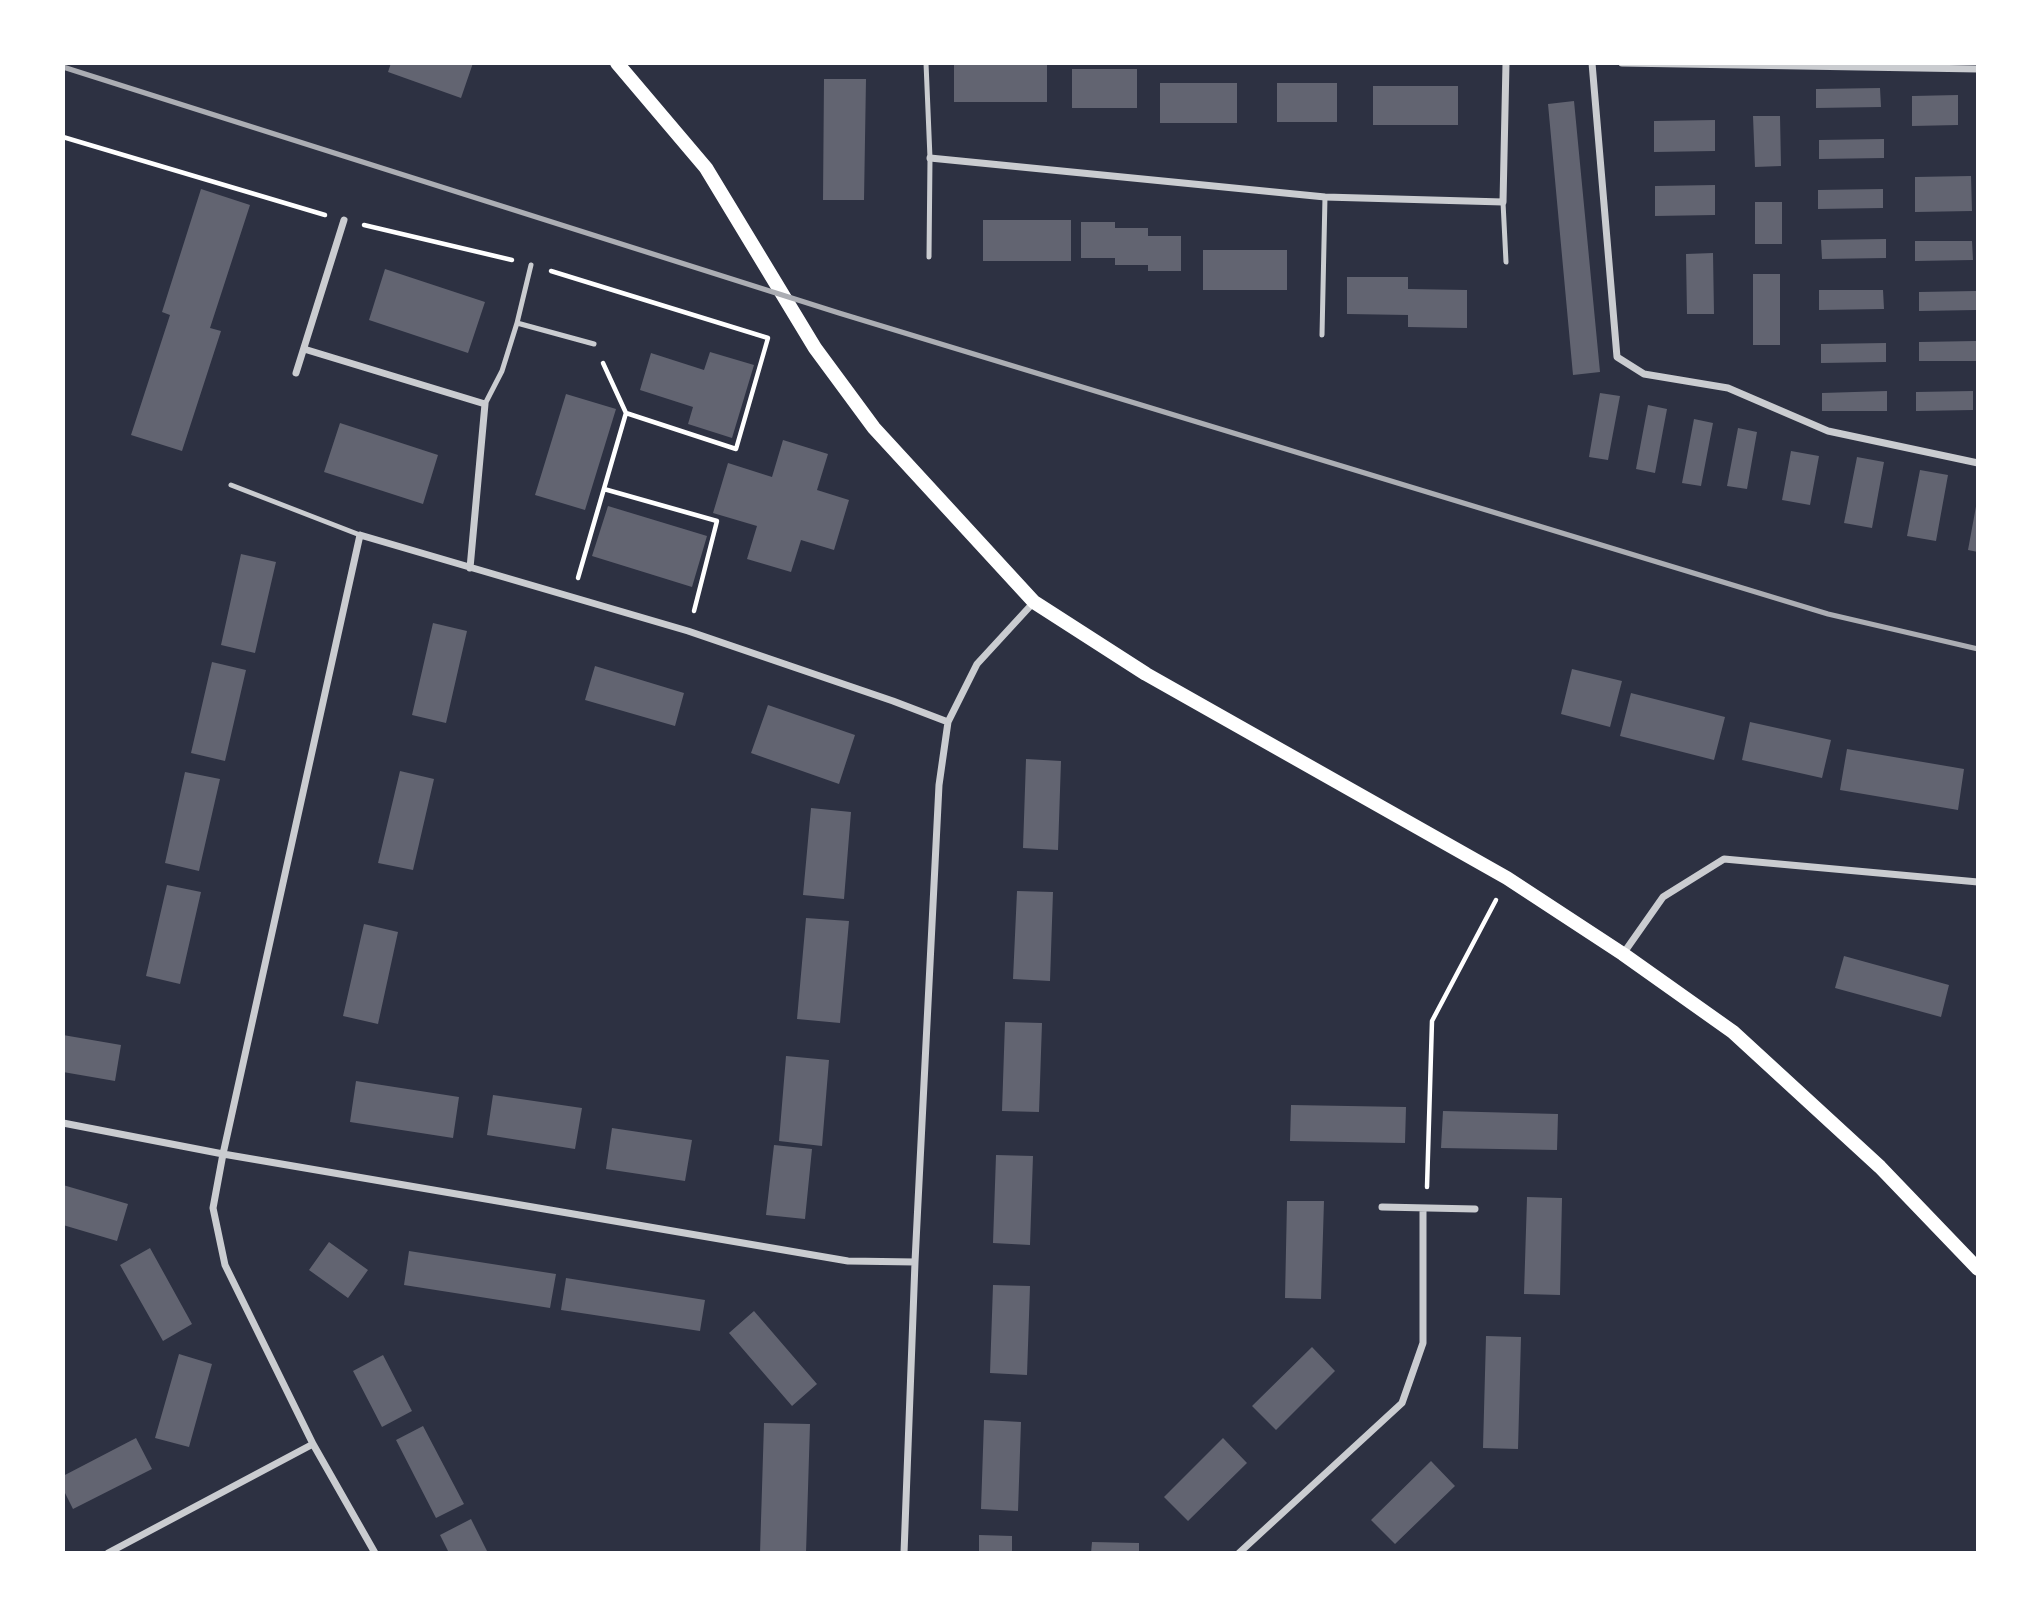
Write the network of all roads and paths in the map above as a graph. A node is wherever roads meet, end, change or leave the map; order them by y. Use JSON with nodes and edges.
{"nodes":[{"id":1,"x":617,"y":63,"type":"edge"},
{"id":2,"x":926,"y":63,"type":"edge"},
{"id":3,"x":1506,"y":63,"type":"edge"},
{"id":4,"x":1592,"y":63,"type":"edge"},
{"id":5,"x":1622,"y":63,"type":"edge"},
{"id":6,"x":1978,"y":69,"type":"edge"},
{"id":7,"x":63,"y":137,"type":"edge"},
{"id":8,"x":930,"y":158,"type":"junction"},
{"id":9,"x":1325,"y":197,"type":"junction"},
{"id":10,"x":1503,"y":202,"type":"junction"},
{"id":11,"x":344,"y":220,"type":"junction"},
{"id":12,"x":929,"y":257,"type":"dead end"},
{"id":13,"x":1506,"y":262,"type":"dead end"},
{"id":14,"x":531,"y":265,"type":"junction"},
{"id":15,"x":517,"y":323,"type":"junction"},
{"id":16,"x":1322,"y":335,"type":"dead end"},
{"id":17,"x":594,"y":344,"type":"joint"},
{"id":18,"x":304,"y":349,"type":"junction"},
{"id":19,"x":296,"y":373,"type":"dead end"},
{"id":20,"x":485,"y":404,"type":"junction"},
{"id":21,"x":626,"y":413,"type":"junction"},
{"id":22,"x":1978,"y":463,"type":"edge"},
{"id":23,"x":231,"y":485,"type":"dead end"},
{"id":24,"x":604,"y":489,"type":"junction"},
{"id":25,"x":360,"y":535,"type":"junction"},
{"id":26,"x":470,"y":568,"type":"junction"},
{"id":27,"x":572,"y":596,"type":"junction"},
{"id":28,"x":1034,"y":602,"type":"junction"},
{"id":29,"x":688,"y":631,"type":"junction"},
{"id":30,"x":948,"y":722,"type":"junction"},
{"id":31,"x":1507,"y":878,"type":"junction"},
{"id":32,"x":1978,"y":882,"type":"edge"},
{"id":33,"x":1623,"y":954,"type":"junction"},
{"id":34,"x":63,"y":1123,"type":"edge"},
{"id":35,"x":223,"y":1154,"type":"junction"},
{"id":36,"x":1382,"y":1207,"type":"dead end"},
{"id":37,"x":1423,"y":1208,"type":"junction"},
{"id":38,"x":1475,"y":1209,"type":"dead end"},
{"id":39,"x":915,"y":1262,"type":"junction"},
{"id":40,"x":1978,"y":1269,"type":"edge"},
{"id":41,"x":313,"y":1444,"type":"junction"},
{"id":42,"x":108,"y":1553,"type":"edge"},
{"id":43,"x":375,"y":1553,"type":"edge"},
{"id":44,"x":904,"y":1553,"type":"edge"},
{"id":45,"x":1239,"y":1553,"type":"edge"}],
"edges":[{"from":1,"to":28,"type":"main road"},
{"from":2,"to":8,"type":"lane"},
{"from":3,"to":10,"type":"street"},
{"from":4,"to":22,"type":"street"},
{"from":5,"to":6,"type":"street"},
{"from":7,"to":11,"type":"path"},
{"from":8,"to":9,"type":"street"},
{"from":8,"to":12,"type":"lane"},
{"from":9,"to":10,"type":"street"},
{"from":9,"to":16,"type":"lane"},
{"from":10,"to":13,"type":"lane"},
{"from":11,"to":14,"type":"path"},
{"from":11,"to":18,"type":"street"},
{"from":14,"to":15,"type":"lane"},
{"from":14,"to":21,"type":"path"},
{"from":15,"to":17,"type":"lane"},
{"from":15,"to":20,"type":"lane"},
{"from":17,"to":21,"type":"path"},
{"from":18,"to":19,"type":"street"},
{"from":18,"to":20,"type":"street"},
{"from":20,"to":26,"type":"street"},
{"from":21,"to":24,"type":"path"},
{"from":23,"to":25,"type":"lane"},
{"from":24,"to":27,"type":"path"},
{"from":24,"to":29,"type":"path"},
{"from":25,"to":26,"type":"street"},
{"from":25,"to":35,"type":"street"},
{"from":26,"to":27,"type":"street"},
{"from":27,"to":29,"type":"street"},
{"from":28,"to":30,"type":"street"},
{"from":28,"to":31,"type":"main road"},
{"from":29,"to":30,"type":"street"},
{"from":30,"to":39,"type":"street"},
{"from":31,"to":33,"type":"main road"},
{"from":31,"to":37,"type":"path"},
{"from":32,"to":33,"type":"street"},
{"from":33,"to":40,"type":"main road"},
{"from":34,"to":35,"type":"street"},
{"from":35,"to":39,"type":"street"},
{"from":35,"to":41,"type":"street"},
{"from":36,"to":37,"type":"street"},
{"from":37,"to":38,"type":"street"},
{"from":37,"to":45,"type":"street"},
{"from":39,"to":44,"type":"street"},
{"from":41,"to":42,"type":"street"},
{"from":41,"to":43,"type":"street"}]}
